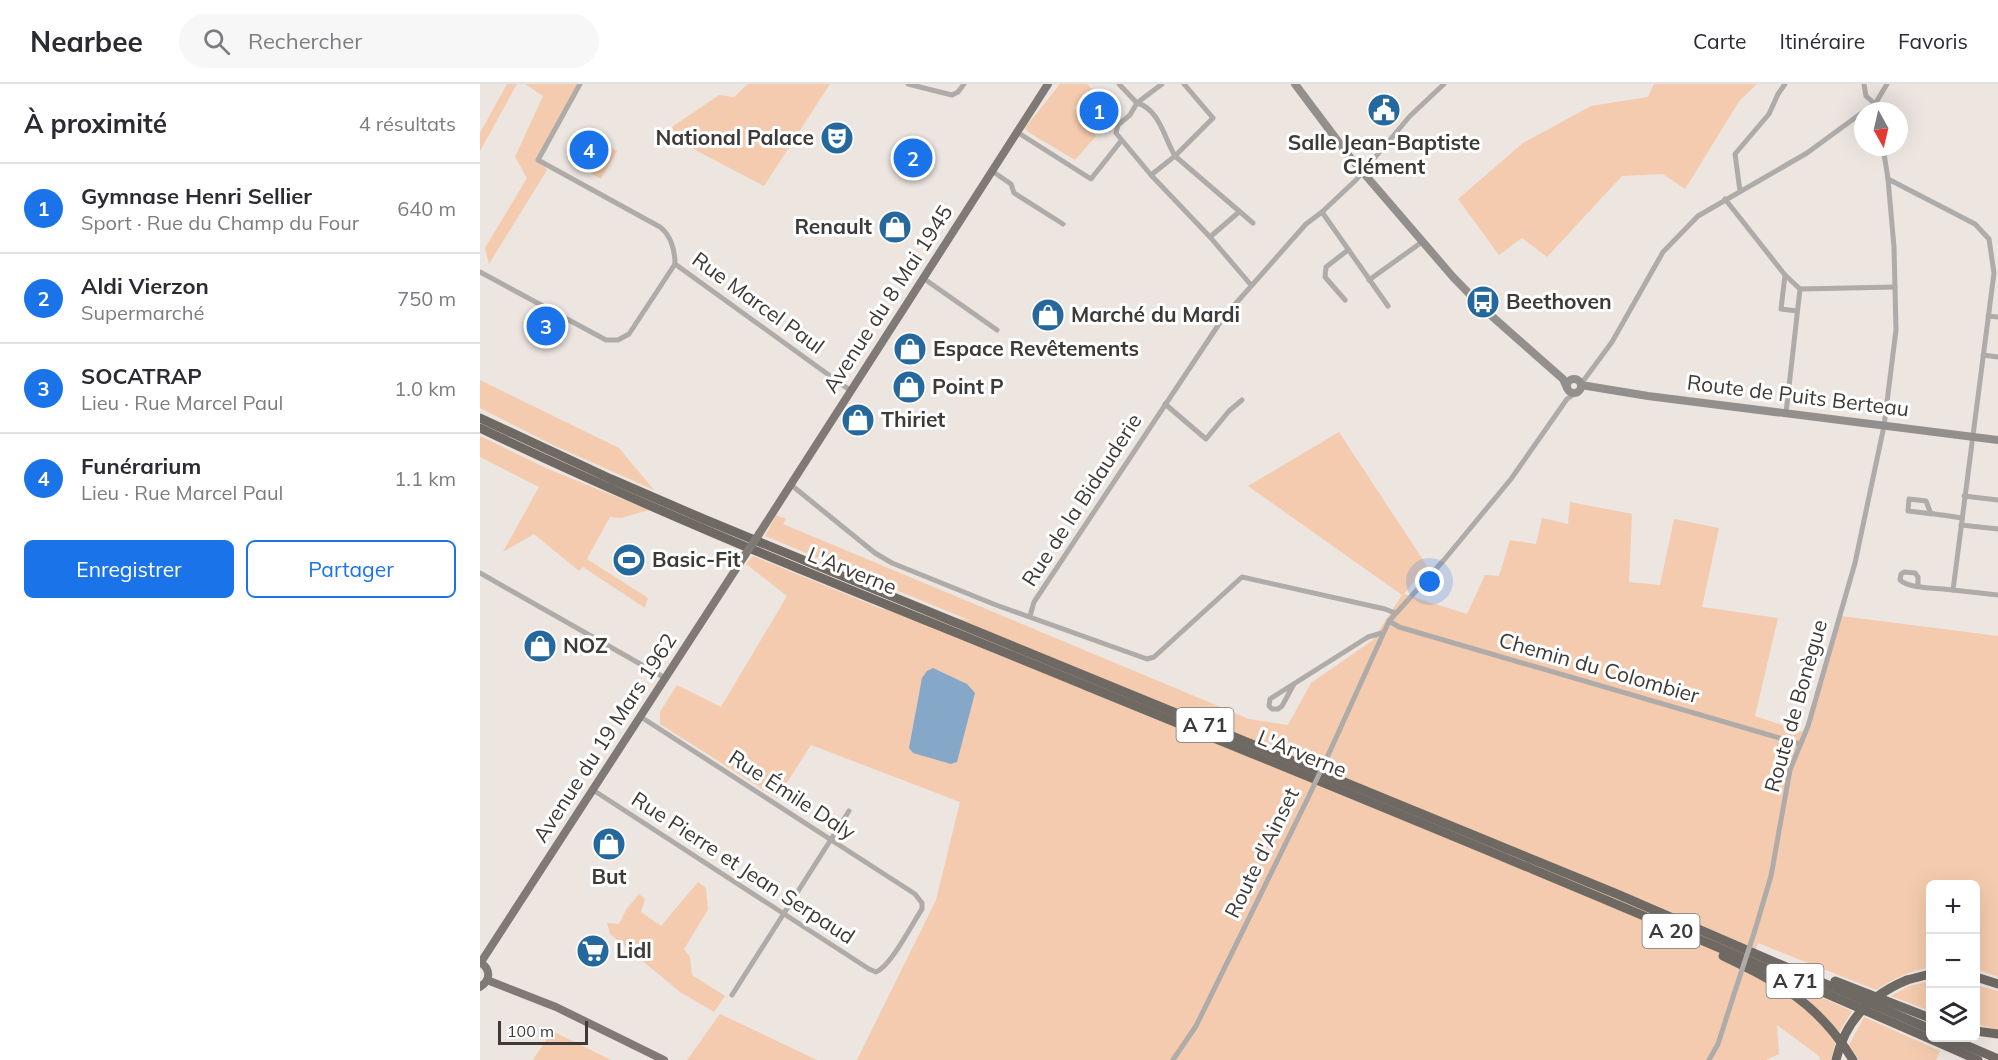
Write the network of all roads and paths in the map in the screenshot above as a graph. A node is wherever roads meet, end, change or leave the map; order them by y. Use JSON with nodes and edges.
{"nodes":[{"id":1,"x":580,"y":84,"type":"edge"},
{"id":2,"x":908,"y":84,"type":"edge"},
{"id":3,"x":964,"y":84,"type":"edge"},
{"id":4,"x":1048,"y":84,"type":"edge"},
{"id":5,"x":1119,"y":84,"type":"edge"},
{"id":6,"x":1162,"y":84,"type":"edge"},
{"id":7,"x":1184,"y":84,"type":"edge"},
{"id":8,"x":1295,"y":84,"type":"edge"},
{"id":9,"x":1444,"y":84,"type":"edge"},
{"id":10,"x":1785,"y":84,"type":"edge"},
{"id":11,"x":1864,"y":84,"type":"edge"},
{"id":12,"x":1887,"y":84,"type":"edge"},
{"id":13,"x":1870,"y":102,"type":"edge"},
{"id":14,"x":1879,"y":102,"type":"edge"},
{"id":15,"x":1137,"y":103,"type":"junction"},
{"id":16,"x":1854,"y":119,"type":"edge"},
{"id":17,"x":1017,"y":132,"type":"junction"},
{"id":18,"x":1121,"y":141,"type":"junction"},
{"id":19,"x":1175,"y":156,"type":"junction"},
{"id":20,"x":1884,"y":156,"type":"edge"},
{"id":21,"x":992,"y":171,"type":"junction"},
{"id":22,"x":1363,"y":172,"type":"junction"},
{"id":23,"x":1151,"y":175,"type":"junction"},
{"id":24,"x":1888,"y":178,"type":"junction"},
{"id":25,"x":1740,"y":191,"type":"junction"},
{"id":26,"x":1725,"y":200,"type":"junction"},
{"id":27,"x":1239,"y":212,"type":"junction"},
{"id":28,"x":1322,"y":212,"type":"junction"},
{"id":29,"x":1253,"y":223,"type":"dead end"},
{"id":30,"x":1063,"y":224,"type":"dead end"},
{"id":31,"x":1210,"y":237,"type":"junction"},
{"id":32,"x":1989,"y":238,"type":"junction"},
{"id":33,"x":1998,"y":241,"type":"edge"},
{"id":34,"x":1422,"y":242,"type":"junction"},
{"id":35,"x":1348,"y":250,"type":"junction"},
{"id":36,"x":675,"y":264,"type":"junction"},
{"id":37,"x":480,"y":272,"type":"edge"},
{"id":38,"x":1785,"y":275,"type":"junction"},
{"id":39,"x":923,"y":278,"type":"junction"},
{"id":40,"x":1370,"y":280,"type":"junction"},
{"id":41,"x":1251,"y":285,"type":"junction"},
{"id":42,"x":1895,"y":288,"type":"junction"},
{"id":43,"x":1800,"y":289,"type":"junction"},
{"id":44,"x":1345,"y":300,"type":"dead end"},
{"id":45,"x":1388,"y":306,"type":"dead end"},
{"id":46,"x":1797,"y":311,"type":"junction"},
{"id":47,"x":1988,"y":316,"type":"junction"},
{"id":48,"x":1998,"y":317,"type":"edge"},
{"id":49,"x":997,"y":330,"type":"dead end"},
{"id":50,"x":1983,"y":355,"type":"junction"},
{"id":51,"x":1998,"y":357,"type":"edge"},
{"id":52,"x":1586,"y":376,"type":"junction"},
{"id":53,"x":1573,"y":387,"type":"junction"},
{"id":54,"x":1594,"y":388,"type":"junction"},
{"id":55,"x":851,"y":391,"type":"junction"},
{"id":56,"x":1242,"y":400,"type":"dead end"},
{"id":57,"x":1165,"y":404,"type":"junction"},
{"id":58,"x":1786,"y":412,"type":"junction"},
{"id":59,"x":480,"y":418,"type":"edge"},
{"id":60,"x":1884,"y":426,"type":"junction"},
{"id":61,"x":480,"y":428,"type":"edge"},
{"id":62,"x":1972,"y":436,"type":"junction"},
{"id":63,"x":1998,"y":440,"type":"edge"},
{"id":64,"x":790,"y":484,"type":"junction"},
{"id":65,"x":1964,"y":496,"type":"junction"},
{"id":66,"x":1998,"y":500,"type":"edge"},
{"id":67,"x":1931,"y":514,"type":"junction"},
{"id":68,"x":1961,"y":521,"type":"junction"},
{"id":69,"x":1998,"y":529,"type":"edge"},
{"id":70,"x":759,"y":534,"type":"joint"},
{"id":71,"x":480,"y":573,"type":"edge"},
{"id":72,"x":1918,"y":586,"type":"dead end"},
{"id":73,"x":1953,"y":590,"type":"junction"},
{"id":74,"x":1998,"y":595,"type":"edge"},
{"id":75,"x":1395,"y":613,"type":"junction"},
{"id":76,"x":1030,"y":616,"type":"junction"},
{"id":77,"x":1389,"y":621,"type":"junction"},
{"id":78,"x":1382,"y":633,"type":"junction"},
{"id":79,"x":665,"y":678,"type":"junction"},
{"id":80,"x":1294,"y":684,"type":"junction"},
{"id":81,"x":641,"y":717,"type":"junction"},
{"id":82,"x":1800,"y":744,"type":"junction"},
{"id":83,"x":593,"y":790,"type":"junction"},
{"id":84,"x":849,"y":811,"type":"dead end"},
{"id":85,"x":831,"y":840,"type":"junction"},
{"id":86,"x":1613,"y":902,"type":"junction"},
{"id":87,"x":782,"y":914,"type":"junction"},
{"id":88,"x":1704,"y":931,"type":"junction"},
{"id":89,"x":481,"y":962,"type":"edge"},
{"id":90,"x":876,"y":972,"type":"joint"},
{"id":91,"x":1926,"y":975,"type":"edge"},
{"id":92,"x":1980,"y":978,"type":"edge"},
{"id":93,"x":488,"y":980,"type":"junction"},
{"id":94,"x":1998,"y":984,"type":"edge"},
{"id":95,"x":480,"y":987,"type":"edge"},
{"id":96,"x":732,"y":995,"type":"dead end"},
{"id":97,"x":1926,"y":1016,"type":"edge"},
{"id":98,"x":1926,"y":1027,"type":"edge"},
{"id":99,"x":1980,"y":1032,"type":"edge"},
{"id":100,"x":1998,"y":1034,"type":"edge"},
{"id":101,"x":1958,"y":1042,"type":"edge"},
{"id":102,"x":1998,"y":1059,"type":"edge"},
{"id":103,"x":664,"y":1060,"type":"edge"},
{"id":104,"x":1173,"y":1060,"type":"edge"},
{"id":105,"x":1709,"y":1060,"type":"edge"},
{"id":106,"x":1836,"y":1060,"type":"edge"},
{"id":107,"x":1853,"y":1060,"type":"edge"},
{"id":108,"x":1978,"y":1060,"type":"edge"}],
"edges":[{"from":1,"to":36,"type":"street","name":"Rue Marcel Paul"},
{"from":2,"to":3,"type":"street"},
{"from":4,"to":17,"type":"main road","name":"Avenue du 8 Mai 1945"},
{"from":5,"to":15,"type":"street"},
{"from":6,"to":15,"type":"street"},
{"from":7,"to":19,"type":"street"},
{"from":8,"to":22,"type":"street"},
{"from":9,"to":22,"type":"street","name":"Rue de la Bidauderie"},
{"from":10,"to":25,"type":"street"},
{"from":11,"to":13,"type":"street"},
{"from":12,"to":14,"type":"street"},
{"from":15,"to":18,"type":"street"},
{"from":15,"to":19,"type":"street"},
{"from":16,"to":25,"type":"street","name":"Route d'Ainset"},
{"from":17,"to":18,"type":"street"},
{"from":17,"to":21,"type":"main road","name":"Avenue du 8 Mai 1945"},
{"from":18,"to":23,"type":"street"},
{"from":19,"to":23,"type":"street"},
{"from":19,"to":27,"type":"street"},
{"from":20,"to":24,"type":"street","name":"Route de Bonègue"},
{"from":21,"to":30,"type":"street"},
{"from":21,"to":39,"type":"main road","name":"Avenue du 8 Mai 1945"},
{"from":22,"to":28,"type":"street","name":"Rue de la Bidauderie"},
{"from":22,"to":34,"type":"street"},
{"from":23,"to":31,"type":"street"},
{"from":24,"to":32,"type":"street"},
{"from":24,"to":42,"type":"street","name":"Route de Bonègue"},
{"from":25,"to":26,"type":"street","name":"Route d'Ainset"},
{"from":26,"to":38,"type":"street"},
{"from":26,"to":52,"type":"street","name":"Route d'Ainset"},
{"from":27,"to":29,"type":"street"},
{"from":27,"to":31,"type":"street"},
{"from":28,"to":35,"type":"street"},
{"from":28,"to":41,"type":"street","name":"Rue de la Bidauderie"},
{"from":31,"to":41,"type":"street"},
{"from":32,"to":33,"type":"street"},
{"from":32,"to":47,"type":"street"},
{"from":34,"to":40,"type":"street"},
{"from":34,"to":53,"type":"street"},
{"from":35,"to":40,"type":"street"},
{"from":35,"to":44,"type":"street"},
{"from":36,"to":37,"type":"street","name":"Rue Marcel Paul"},
{"from":36,"to":55,"type":"street","name":"Rue Marcel Paul"},
{"from":38,"to":43,"type":"street"},
{"from":38,"to":46,"type":"street"},
{"from":39,"to":49,"type":"street"},
{"from":39,"to":55,"type":"main road","name":"Avenue du 8 Mai 1945"},
{"from":40,"to":45,"type":"street"},
{"from":41,"to":57,"type":"street","name":"Rue de la Bidauderie"},
{"from":42,"to":43,"type":"street"},
{"from":42,"to":60,"type":"street","name":"Route de Bonègue"},
{"from":43,"to":46,"type":"street"},
{"from":46,"to":58,"type":"street"},
{"from":47,"to":48,"type":"street"},
{"from":47,"to":50,"type":"street"},
{"from":50,"to":51,"type":"street"},
{"from":50,"to":62,"type":"street"},
{"from":52,"to":53,"type":"street","name":"Route d'Ainset"},
{"from":52,"to":54,"type":"street"},
{"from":53,"to":54,"type":"street","name":"Route de Puits Berteau"},
{"from":53,"to":75,"type":"street","name":"Route d'Ainset"},
{"from":54,"to":58,"type":"street","name":"Route de Puits Berteau"},
{"from":55,"to":64,"type":"main road","name":"Avenue du 8 Mai 1945"},
{"from":56,"to":57,"type":"street","name":"Rue de la Bidauderie"},
{"from":57,"to":76,"type":"street","name":"Rue de la Bidauderie"},
{"from":58,"to":60,"type":"street","name":"Route de Puits Berteau"},
{"from":59,"to":88,"type":"highway","name":"L'Arverne","number":"A 71"},
{"from":60,"to":62,"type":"street","name":"Route de Puits Berteau"},
{"from":60,"to":82,"type":"street","name":"Route de Bonègue"},
{"from":61,"to":86,"type":"highway","name":"L'Arverne","number":"A 71"},
{"from":62,"to":63,"type":"street","name":"Route de Puits Berteau"},
{"from":62,"to":65,"type":"street"},
{"from":64,"to":70,"type":"main road","name":"Avenue du 8 Mai 1945"},
{"from":64,"to":76,"type":"street"},
{"from":65,"to":66,"type":"street"},
{"from":65,"to":68,"type":"street"},
{"from":67,"to":67,"type":"street"},
{"from":67,"to":68,"type":"street"},
{"from":68,"to":69,"type":"street"},
{"from":68,"to":73,"type":"street"},
{"from":70,"to":79,"type":"main road","name":"Avenue du 19 Mars 1962","bridge":true},
{"from":71,"to":79,"type":"street"},
{"from":72,"to":73,"type":"street"},
{"from":73,"to":74,"type":"street"},
{"from":75,"to":76,"type":"street"},
{"from":75,"to":77,"type":"street","name":"Route d'Ainset"},
{"from":77,"to":78,"type":"street","name":"Route d'Ainset"},
{"from":77,"to":82,"type":"street","name":"Chemin du Colombier"},
{"from":78,"to":80,"type":"street"},
{"from":78,"to":104,"type":"street","name":"Route d'Ainset","bridge":true},
{"from":79,"to":81,"type":"main road","name":"Avenue du 19 Mars 1962"},
{"from":80,"to":80,"type":"street"},
{"from":81,"to":83,"type":"main road","name":"Avenue du 19 Mars 1962"},
{"from":81,"to":85,"type":"street","name":"Rue Émile Daly"},
{"from":82,"to":105,"type":"street","name":"Route de Bonègue","bridge":true},
{"from":83,"to":87,"type":"street","name":"Rue Pierre et Jean Serpaud"},
{"from":83,"to":89,"type":"main road","name":"Avenue du 19 Mars 1962"},
{"from":84,"to":85,"type":"street"},
{"from":85,"to":87,"type":"street"},
{"from":85,"to":90,"type":"street","name":"Rue Émile Daly"},
{"from":86,"to":107,"type":"highway","number":"A 20"},
{"from":86,"to":108,"type":"highway","name":"L'Arverne","number":"A 71"},
{"from":87,"to":90,"type":"street","name":"Rue Pierre et Jean Serpaud"},
{"from":87,"to":96,"type":"street"},
{"from":88,"to":97,"type":"highway","number":"A 20"},
{"from":88,"to":98,"type":"highway","name":"L'Arverne","number":"A 71"},
{"from":89,"to":93,"type":"main road"},
{"from":91,"to":106,"type":"highway","bridge":true},
{"from":92,"to":94,"type":"highway"},
{"from":93,"to":95,"type":"main road"},
{"from":93,"to":103,"type":"main road"},
{"from":99,"to":100,"type":"highway"},
{"from":101,"to":102,"type":"highway"}]}
